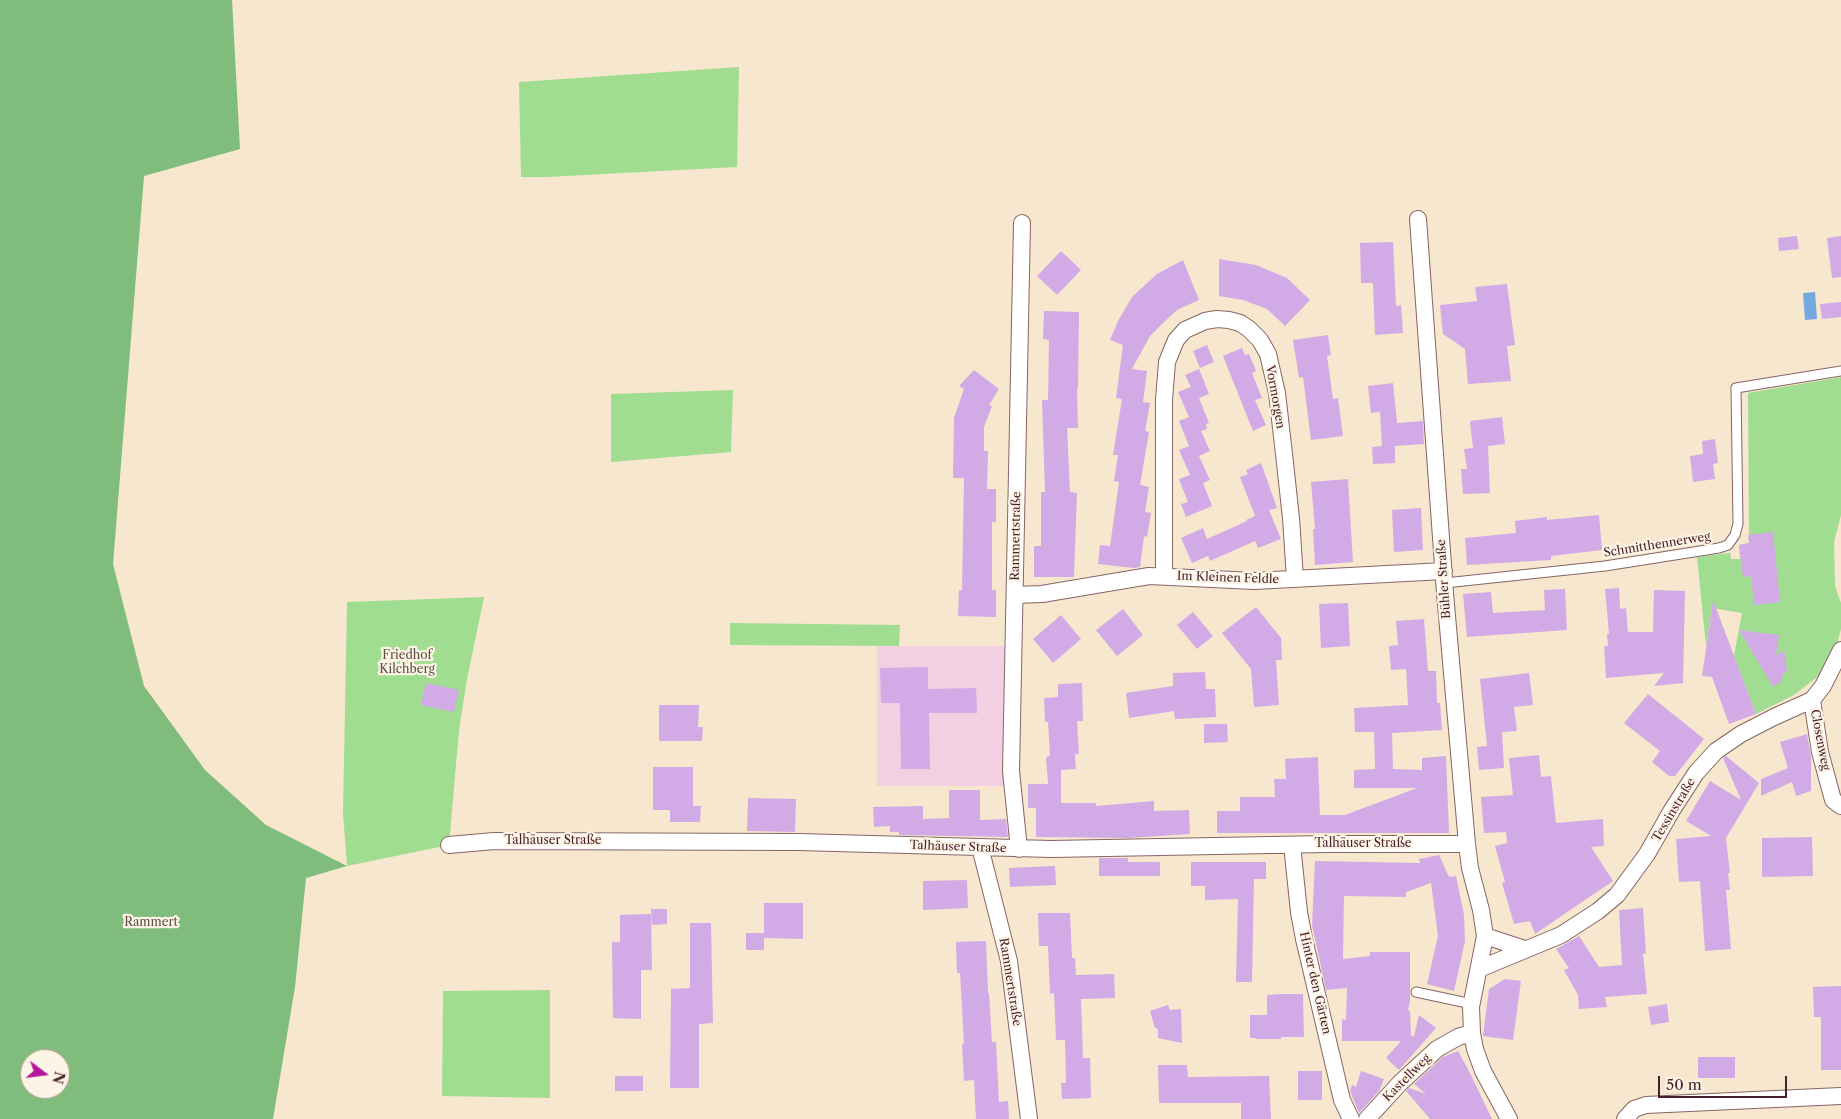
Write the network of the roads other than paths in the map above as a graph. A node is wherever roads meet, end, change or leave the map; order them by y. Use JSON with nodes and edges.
{"nodes":[{"id":1,"x":1418,"y":219,"type":"dead end"},
{"id":2,"x":1022,"y":223,"type":"dead end"},
{"id":3,"x":1841,"y":371,"type":"edge"},
{"id":4,"x":1164,"y":576,"type":"junction"},
{"id":5,"x":1444,"y":577,"type":"junction"},
{"id":6,"x":1295,"y":579,"type":"junction"},
{"id":7,"x":1015,"y":595,"type":"junction"},
{"id":8,"x":1841,"y":650,"type":"edge"},
{"id":9,"x":1812,"y":700,"type":"junction"},
{"id":10,"x":1841,"y":806,"type":"edge"},
{"id":11,"x":1467,"y":844,"type":"junction"},
{"id":12,"x":448,"y":845,"type":"dead end"},
{"id":13,"x":1292,"y":845,"type":"junction"},
{"id":14,"x":980,"y":847,"type":"junction"},
{"id":15,"x":1019,"y":849,"type":"junction"},
{"id":16,"x":1486,"y":936,"type":"junction"},
{"id":17,"x":1524,"y":948,"type":"junction"},
{"id":18,"x":1479,"y":969,"type":"junction"},
{"id":19,"x":1416,"y":992,"type":"dead end"},
{"id":20,"x":1472,"y":1004,"type":"junction"},
{"id":21,"x":1472,"y":1033,"type":"junction"},
{"id":22,"x":1841,"y":1096,"type":"edge"},
{"id":23,"x":1029,"y":1119,"type":"edge"},
{"id":24,"x":1351,"y":1119,"type":"edge"},
{"id":25,"x":1368,"y":1119,"type":"edge"},
{"id":26,"x":1509,"y":1119,"type":"edge"},
{"id":27,"x":1625,"y":1119,"type":"edge"}],
"edges":[{"from":1,"to":5,"type":"street","name":"Bühler Straße"},
{"from":2,"to":7,"type":"street","name":"Rammertstraße"},
{"from":3,"to":5,"type":"lane","name":"Schmitthennerweg"},
{"from":4,"to":6,"type":"street","name":"Im Kleinen Feldle"},
{"from":4,"to":6,"type":"street","name":"Vormorgen"},
{"from":4,"to":7,"type":"street","name":"Im Kleinen Feldle"},
{"from":5,"to":6,"type":"street","name":"Im Kleinen Feldle"},
{"from":5,"to":11,"type":"street","name":"Bühler Straße"},
{"from":7,"to":15,"type":"street","name":"Rammertstraße"},
{"from":8,"to":9,"type":"street"},
{"from":9,"to":10,"type":"street","name":"Closenweg"},
{"from":9,"to":17,"type":"street","name":"Tessinstraße"},
{"from":11,"to":13,"type":"street","name":"Talhäuser Straße"},
{"from":11,"to":16,"type":"street","name":"Bühler Straße"},
{"from":12,"to":14,"type":"street","name":"Talhäuser Straße"},
{"from":13,"to":15,"type":"street","name":"Talhäuser Straße"},
{"from":13,"to":24,"type":"street","name":"Hinter den Gärten"},
{"from":14,"to":15,"type":"street","name":"Talhäuser Straße"},
{"from":14,"to":23,"type":"street","name":"Rammertstraße"},
{"from":16,"to":17,"type":"street"},
{"from":16,"to":18,"type":"street"},
{"from":17,"to":18,"type":"street","name":"Tessinstraße"},
{"from":18,"to":20,"type":"street"},
{"from":19,"to":20,"type":"lane"},
{"from":20,"to":21,"type":"street"},
{"from":21,"to":25,"type":"street","name":"Kastellweg"},
{"from":21,"to":26,"type":"street"},
{"from":22,"to":27,"type":"street"}]}
